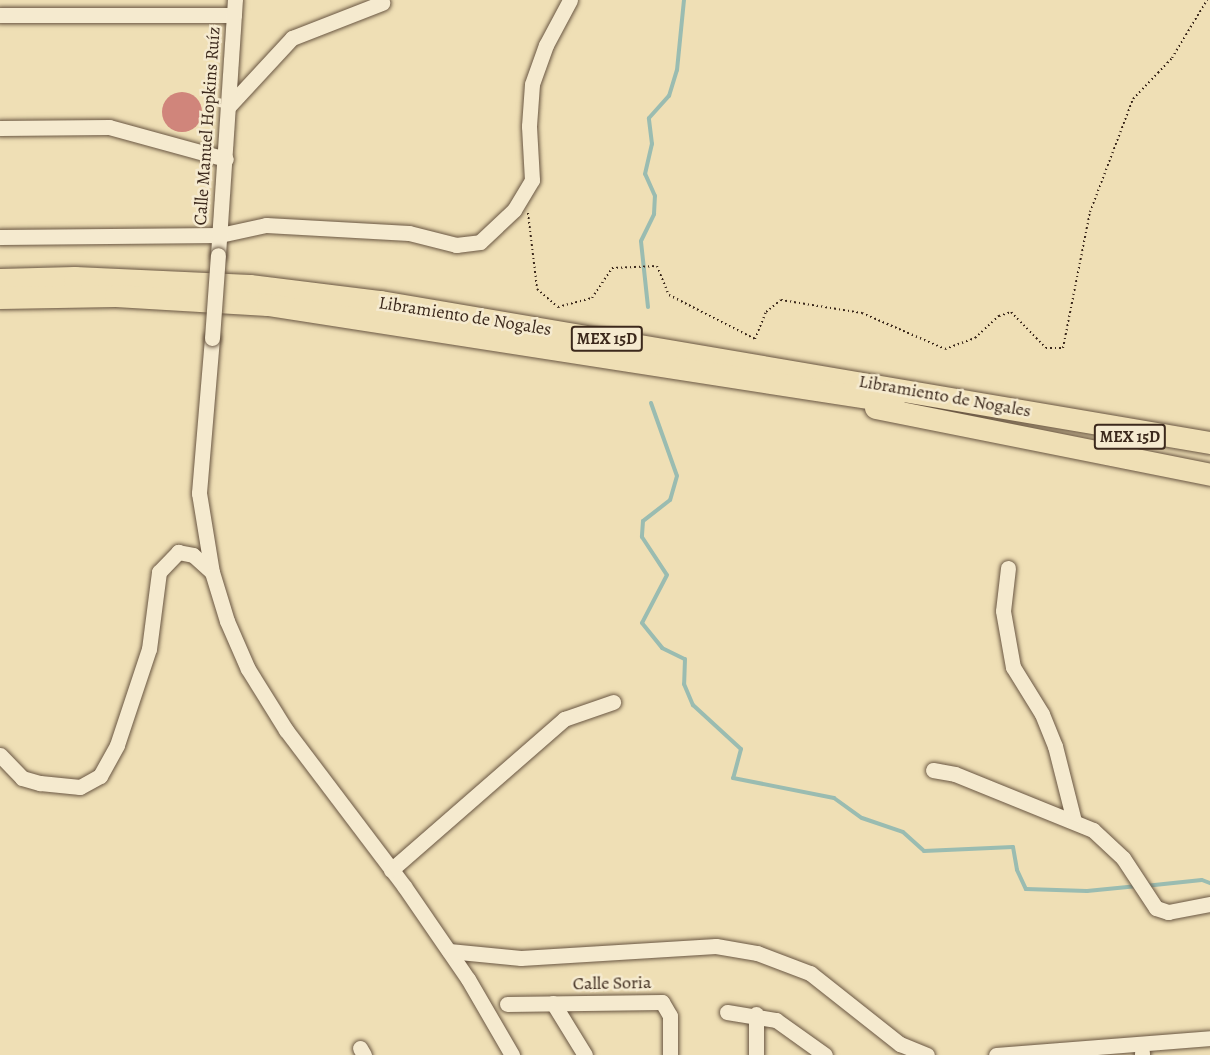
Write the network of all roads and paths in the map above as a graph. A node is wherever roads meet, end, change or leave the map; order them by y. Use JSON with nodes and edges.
{"nodes":[{"id":1,"x":570,"y":0,"type":"edge"},
{"id":2,"x":1207,"y":0,"type":"edge"},
{"id":3,"x":382,"y":3,"type":"dead end"},
{"id":4,"x":234,"y":7,"type":"edge"},
{"id":5,"x":0,"y":15,"type":"edge"},
{"id":6,"x":229,"y":106,"type":"junction"},
{"id":7,"x":0,"y":128,"type":"edge"},
{"id":8,"x":226,"y":159,"type":"junction"},
{"id":9,"x":525,"y":194,"type":"junction"},
{"id":10,"x":220,"y":235,"type":"junction"},
{"id":11,"x":0,"y":237,"type":"edge"},
{"id":12,"x":0,"y":280,"type":"edge"},
{"id":13,"x":0,"y":298,"type":"edge"},
{"id":14,"x":763,"y":384,"type":"junction"},
{"id":15,"x":1210,"y":442,"type":"edge"},
{"id":16,"x":1210,"y":452,"type":"edge"},
{"id":17,"x":1210,"y":463,"type":"edge"},
{"id":18,"x":1210,"y":475,"type":"edge"},
{"id":19,"x":1008,"y":568,"type":"dead end"},
{"id":20,"x":212,"y":572,"type":"junction"},
{"id":21,"x":613,"y":702,"type":"dead end"},
{"id":22,"x":0,"y":755,"type":"edge"},
{"id":23,"x":933,"y":770,"type":"dead end"},
{"id":24,"x":1074,"y":820,"type":"junction"},
{"id":25,"x":391,"y":870,"type":"junction"},
{"id":26,"x":1210,"y":904,"type":"edge"},
{"id":27,"x":449,"y":951,"type":"junction"},
{"id":28,"x":553,"y":1003,"type":"junction"},
{"id":29,"x":507,"y":1004,"type":"dead end"},
{"id":30,"x":728,"y":1012,"type":"dead end"},
{"id":31,"x":756,"y":1014,"type":"junction"},
{"id":32,"x":1210,"y":1038,"type":"edge"},
{"id":33,"x":512,"y":1055,"type":"edge"},
{"id":34,"x":585,"y":1055,"type":"edge"},
{"id":35,"x":670,"y":1055,"type":"edge"},
{"id":36,"x":756,"y":1055,"type":"edge"},
{"id":37,"x":825,"y":1055,"type":"edge"},
{"id":38,"x":927,"y":1055,"type":"edge"},
{"id":39,"x":996,"y":1055,"type":"edge"}],
"edges":[{"from":1,"to":9,"type":"street"},
{"from":2,"to":9,"type":"path"},
{"from":3,"to":6,"type":"street"},
{"from":4,"to":5,"type":"street"},
{"from":4,"to":6,"type":"street","name":"Calle Manuel Hopkins Ruíz"},
{"from":6,"to":8,"type":"street","name":"Calle Manuel Hopkins Ruíz"},
{"from":7,"to":8,"type":"street"},
{"from":8,"to":10,"type":"street","name":"Calle Manuel Hopkins Ruíz"},
{"from":9,"to":10,"type":"street"},
{"from":10,"to":11,"type":"street"},
{"from":10,"to":20,"type":"street","name":"Calle Manuel Hopkins Ruíz","bridge":true},
{"from":12,"to":15,"type":"highway","name":"Libramiento de Nogales","number":"MEX 15D"},
{"from":13,"to":14,"type":"highway","name":"Libramiento de Nogales","number":"MEX 15D"},
{"from":14,"to":16,"type":"highway","name":"Libramiento de Nogales","number":"MEX 15D"},
{"from":14,"to":17,"type":"highway","number":"MEX 15D"},
{"from":14,"to":18,"type":"highway","number":"MEX 15D"},
{"from":19,"to":24,"type":"street"},
{"from":20,"to":22,"type":"street"},
{"from":20,"to":25,"type":"street","name":"Calle Manuel Hopkins Ruíz"},
{"from":21,"to":25,"type":"street"},
{"from":23,"to":24,"type":"street"},
{"from":24,"to":26,"type":"street"},
{"from":25,"to":27,"type":"street","name":"Calle Manuel Hopkins Ruíz"},
{"from":27,"to":33,"type":"street","name":"Calle Manuel Hopkins Ruíz"},
{"from":27,"to":38,"type":"street"},
{"from":28,"to":29,"type":"street","name":"Calle Soria"},
{"from":28,"to":34,"type":"street"},
{"from":28,"to":35,"type":"street","name":"Calle Soria"},
{"from":30,"to":31,"type":"street"},
{"from":31,"to":36,"type":"street"},
{"from":31,"to":37,"type":"street"},
{"from":32,"to":39,"type":"street"}]}
